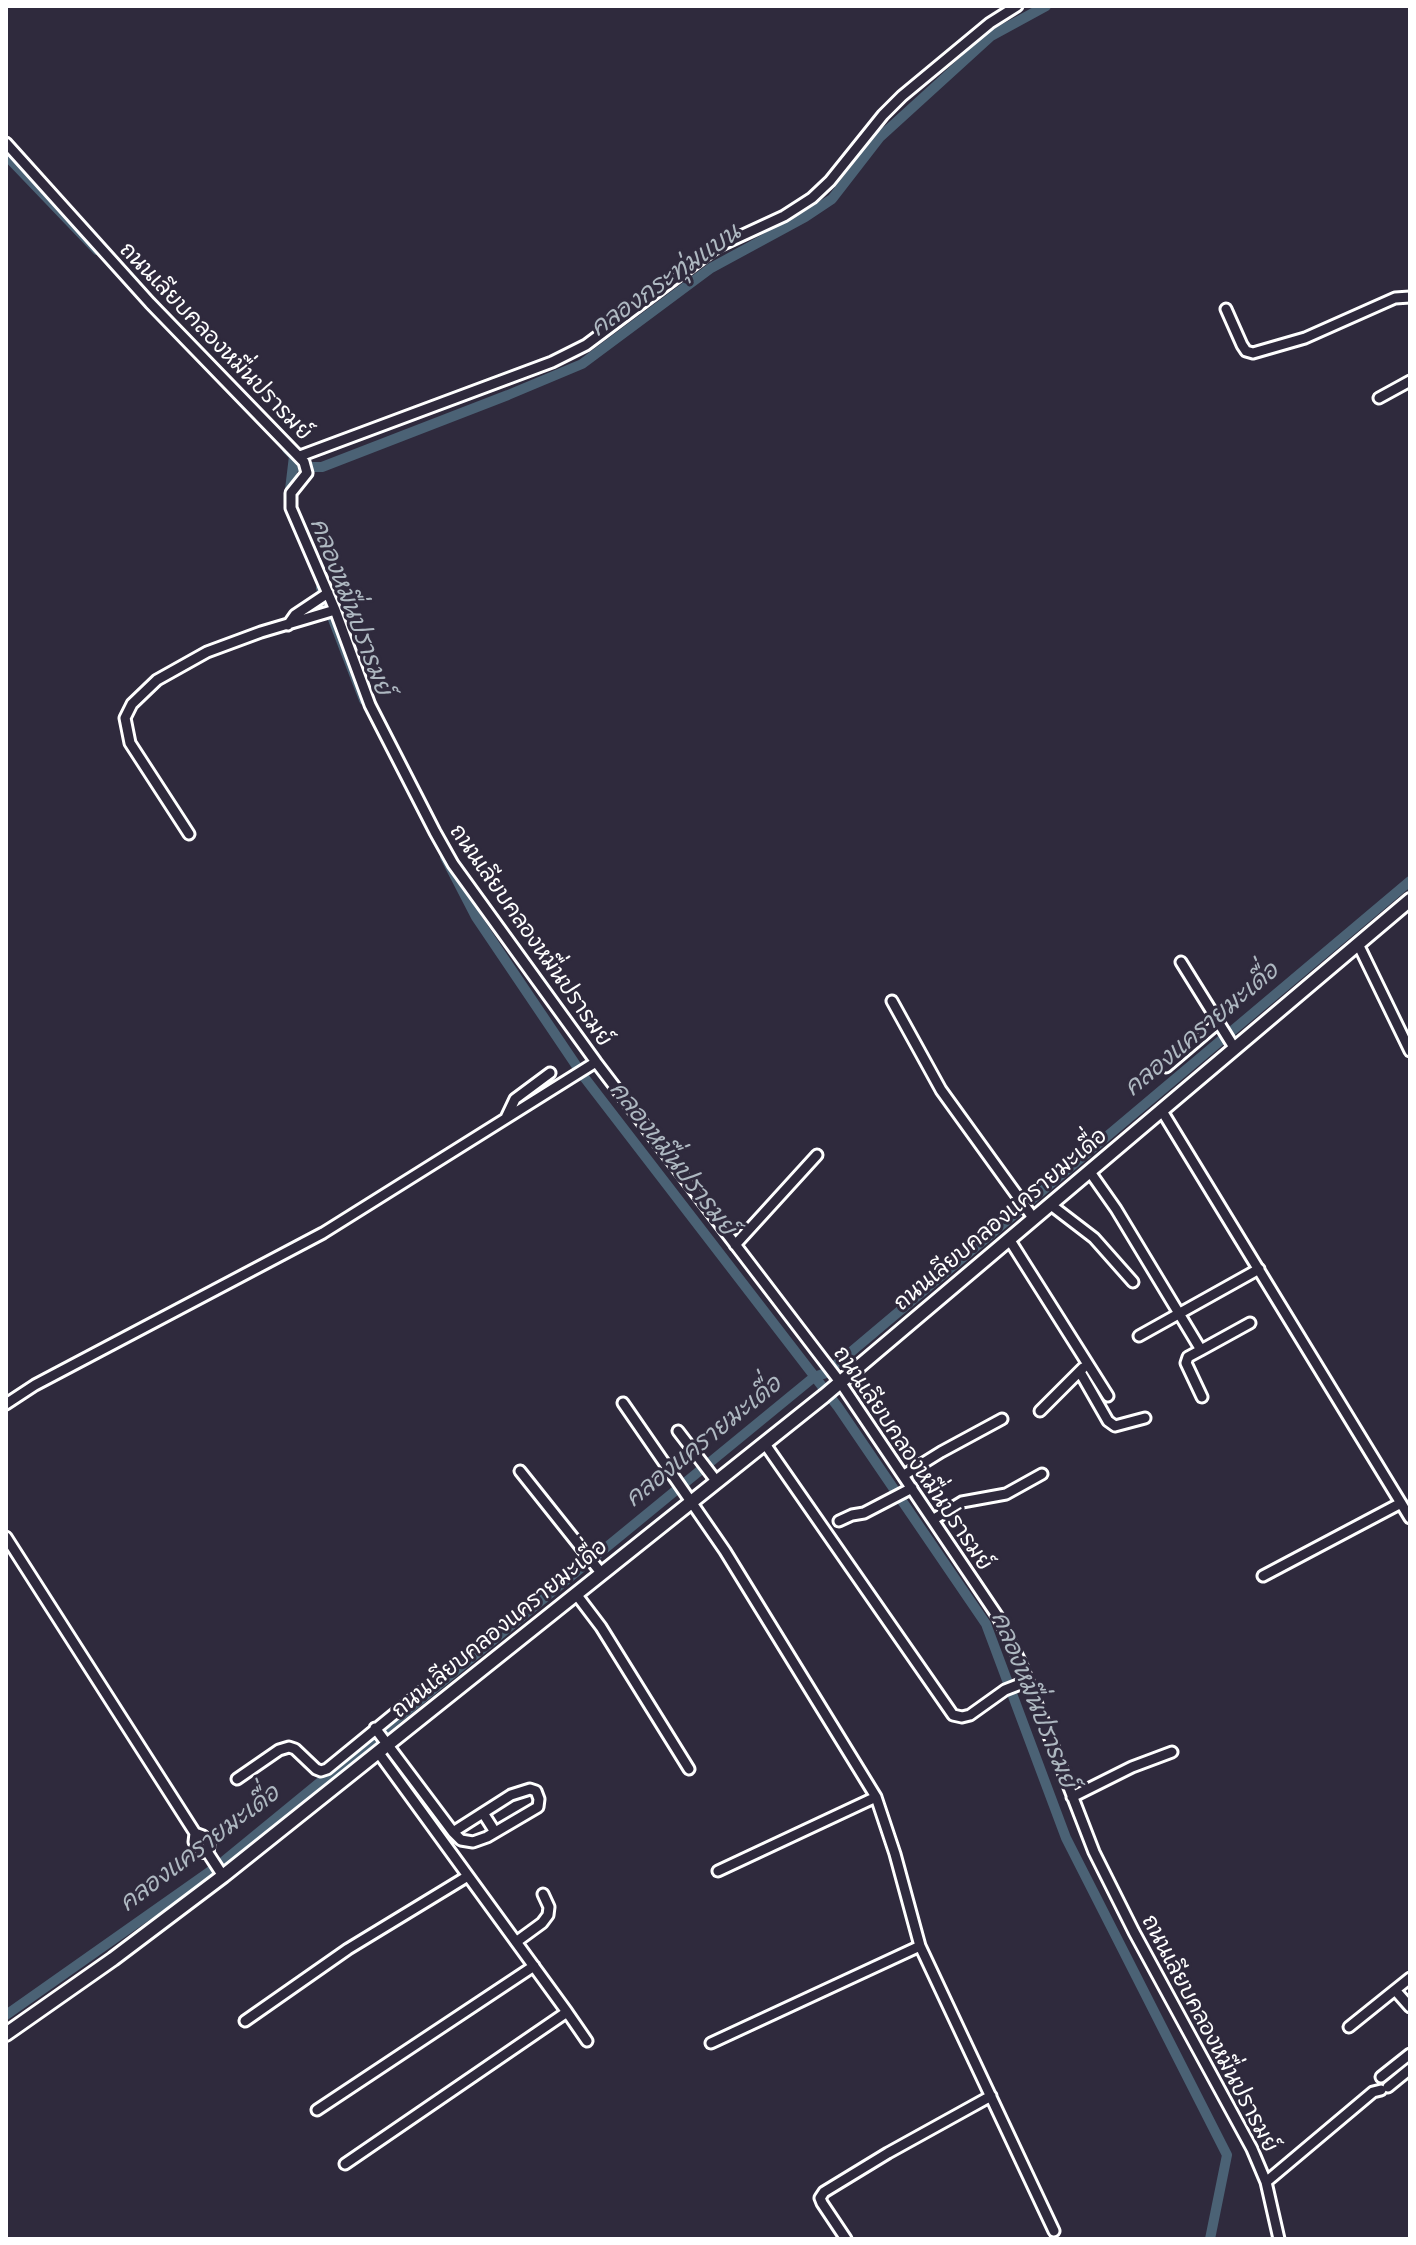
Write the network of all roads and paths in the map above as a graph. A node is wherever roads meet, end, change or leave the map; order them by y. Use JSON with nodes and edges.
{"nodes":[{"id":1,"x":1017,"y":6,"type":"edge"},
{"id":2,"x":6,"y":143,"type":"edge"},
{"id":3,"x":1410,"y":297,"type":"edge"},
{"id":4,"x":1226,"y":309,"type":"dead end"},
{"id":5,"x":1410,"y":381,"type":"edge"},
{"id":6,"x":1379,"y":398,"type":"dead end"},
{"id":7,"x":304,"y":462,"type":"junction"},
{"id":8,"x":326,"y":595,"type":"junction"},
{"id":9,"x":328,"y":612,"type":"junction"},
{"id":10,"x":288,"y":625,"type":"junction"},
{"id":11,"x":189,"y":834,"type":"dead end"},
{"id":12,"x":1410,"y":900,"type":"edge"},
{"id":13,"x":1358,"y":944,"type":"junction"},
{"id":14,"x":1181,"y":962,"type":"dead end"},
{"id":15,"x":892,"y":1001,"type":"dead end"},
{"id":16,"x":1227,"y":1035,"type":"junction"},
{"id":17,"x":1410,"y":1051,"type":"edge"},
{"id":18,"x":589,"y":1066,"type":"junction"},
{"id":19,"x":1166,"y":1067,"type":"dead end"},
{"id":20,"x":550,"y":1073,"type":"dead end"},
{"id":21,"x":1162,"y":1111,"type":"junction"},
{"id":22,"x":505,"y":1118,"type":"junction"},
{"id":23,"x":817,"y":1155,"type":"dead end"},
{"id":24,"x":1090,"y":1172,"type":"junction"},
{"id":25,"x":1051,"y":1205,"type":"junction"},
{"id":26,"x":1028,"y":1211,"type":"junction"},
{"id":27,"x":1009,"y":1239,"type":"junction"},
{"id":28,"x":735,"y":1245,"type":"junction"},
{"id":29,"x":1259,"y":1269,"type":"junction"},
{"id":30,"x":1133,"y":1282,"type":"dead end"},
{"id":31,"x":1179,"y":1313,"type":"junction"},
{"id":32,"x":1250,"y":1323,"type":"dead end"},
{"id":33,"x":1139,"y":1336,"type":"dead end"},
{"id":34,"x":1201,"y":1350,"type":"junction"},
{"id":35,"x":1087,"y":1362,"type":"junction"},
{"id":36,"x":1080,"y":1372,"type":"junction"},
{"id":37,"x":833,"y":1386,"type":"junction"},
{"id":38,"x":1108,"y":1396,"type":"dead end"},
{"id":39,"x":1202,"y":1397,"type":"dead end"},
{"id":40,"x":623,"y":1403,"type":"dead end"},
{"id":41,"x":6,"y":1404,"type":"edge"},
{"id":42,"x":1040,"y":1411,"type":"dead end"},
{"id":43,"x":1145,"y":1418,"type":"dead end"},
{"id":44,"x":1002,"y":1419,"type":"dead end"},
{"id":45,"x":678,"y":1431,"type":"dead end"},
{"id":46,"x":765,"y":1444,"type":"junction"},
{"id":47,"x":520,"y":1471,"type":"dead end"},
{"id":48,"x":1042,"y":1474,"type":"dead end"},
{"id":49,"x":711,"y":1475,"type":"junction"},
{"id":50,"x":904,"y":1475,"type":"junction"},
{"id":51,"x":912,"y":1488,"type":"junction"},
{"id":52,"x":687,"y":1494,"type":"junction"},
{"id":53,"x":1401,"y":1503,"type":"junction"},
{"id":54,"x":1410,"y":1518,"type":"edge"},
{"id":55,"x":934,"y":1519,"type":"junction"},
{"id":56,"x":839,"y":1521,"type":"dead end"},
{"id":57,"x":6,"y":1537,"type":"edge"},
{"id":58,"x":595,"y":1566,"type":"junction"},
{"id":59,"x":1263,"y":1576,"type":"dead end"},
{"id":60,"x":576,"y":1594,"type":"junction"},
{"id":61,"x":1028,"y":1681,"type":"junction"},
{"id":62,"x":421,"y":1692,"type":"dead end"},
{"id":63,"x":382,"y":1740,"type":"junction"},
{"id":64,"x":1172,"y":1752,"type":"dead end"},
{"id":65,"x":689,"y":1769,"type":"dead end"},
{"id":66,"x":237,"y":1779,"type":"dead end"},
{"id":67,"x":876,"y":1797,"type":"junction"},
{"id":68,"x":1072,"y":1797,"type":"junction"},
{"id":69,"x":483,"y":1813,"type":"junction"},
{"id":70,"x":453,"y":1832,"type":"junction"},
{"id":71,"x":495,"y":1832,"type":"junction"},
{"id":72,"x":219,"y":1871,"type":"junction"},
{"id":73,"x":718,"y":1871,"type":"dead end"},
{"id":74,"x":468,"y":1876,"type":"junction"},
{"id":75,"x":543,"y":1894,"type":"dead end"},
{"id":76,"x":516,"y":1942,"type":"junction"},
{"id":77,"x":920,"y":1946,"type":"junction"},
{"id":78,"x":534,"y":1966,"type":"junction"},
{"id":79,"x":1410,"y":1978,"type":"edge"},
{"id":80,"x":1395,"y":1990,"type":"junction"},
{"id":81,"x":1410,"y":2007,"type":"edge"},
{"id":82,"x":567,"y":2012,"type":"junction"},
{"id":83,"x":245,"y":2021,"type":"dead end"},
{"id":84,"x":1349,"y":2027,"type":"dead end"},
{"id":85,"x":6,"y":2034,"type":"edge"},
{"id":86,"x":587,"y":2041,"type":"dead end"},
{"id":87,"x":711,"y":2043,"type":"dead end"},
{"id":88,"x":1410,"y":2054,"type":"edge"},
{"id":89,"x":1410,"y":2069,"type":"edge"},
{"id":90,"x":1383,"y":2084,"type":"junction"},
{"id":91,"x":991,"y":2096,"type":"junction"},
{"id":92,"x":317,"y":2110,"type":"dead end"},
{"id":93,"x":345,"y":2164,"type":"dead end"},
{"id":94,"x":1266,"y":2182,"type":"junction"},
{"id":95,"x":1054,"y":2231,"type":"dead end"},
{"id":96,"x":846,"y":2239,"type":"edge"},
{"id":97,"x":1279,"y":2239,"type":"edge"}],
"edges":[{"from":1,"to":7,"type":"street"},
{"from":2,"to":7,"type":"street","name":"ถนนเลียบคลองหมื่นปรารมย์"},
{"from":3,"to":4,"type":"street"},
{"from":5,"to":6,"type":"street"},
{"from":7,"to":8,"type":"street","name":"ถนนเลียบคลองหมื่นปรารมย์"},
{"from":8,"to":9,"type":"street","name":"ถนนเลียบคลองหมื่นปรารมย์"},
{"from":8,"to":10,"type":"street"},
{"from":9,"to":10,"type":"street"},
{"from":9,"to":18,"type":"street","name":"ถนนเลียบคลองหมื่นปรารมย์"},
{"from":10,"to":11,"type":"street"},
{"from":12,"to":13,"type":"street","name":"ถนนเลียบคลองแครายมะเดื่อ"},
{"from":13,"to":16,"type":"street","name":"ถนนเลียบคลองแครายมะเดื่อ"},
{"from":13,"to":17,"type":"street"},
{"from":14,"to":16,"type":"street"},
{"from":15,"to":26,"type":"street"},
{"from":16,"to":19,"type":"street"},
{"from":16,"to":21,"type":"street","name":"ถนนเลียบคลองแครายมะเดื่อ"},
{"from":18,"to":22,"type":"street"},
{"from":18,"to":28,"type":"street","name":"ถนนเลียบคลองหมื่นปรารมย์"},
{"from":20,"to":22,"type":"street"},
{"from":21,"to":24,"type":"street","name":"ถนนเลียบคลองแครายมะเดื่อ"},
{"from":21,"to":29,"type":"street"},
{"from":22,"to":41,"type":"street"},
{"from":23,"to":28,"type":"street"},
{"from":24,"to":25,"type":"street","name":"ถนนเลียบคลองแครายมะเดื่อ"},
{"from":24,"to":31,"type":"street"},
{"from":25,"to":26,"type":"street","name":"ถนนเลียบคลองแครายมะเดื่อ"},
{"from":25,"to":30,"type":"street"},
{"from":26,"to":27,"type":"street","name":"ถนนเลียบคลองแครายมะเดื่อ"},
{"from":27,"to":35,"type":"street"},
{"from":27,"to":37,"type":"street","name":"ถนนเลียบคลองแครายมะเดื่อ"},
{"from":28,"to":37,"type":"street","name":"ถนนเลียบคลองหมื่นปรารมย์"},
{"from":29,"to":31,"type":"street"},
{"from":29,"to":53,"type":"street"},
{"from":31,"to":33,"type":"street"},
{"from":31,"to":34,"type":"street"},
{"from":32,"to":34,"type":"street"},
{"from":34,"to":39,"type":"street"},
{"from":35,"to":36,"type":"street"},
{"from":35,"to":38,"type":"street"},
{"from":36,"to":42,"type":"street"},
{"from":36,"to":43,"type":"street"},
{"from":37,"to":46,"type":"street","name":"ถนนเลียบคลองแครายมะเดื่อ"},
{"from":37,"to":50,"type":"street","name":"ถนนเลียบคลองหมื่นปรารมย์"},
{"from":40,"to":52,"type":"street"},
{"from":44,"to":50,"type":"street"},
{"from":45,"to":49,"type":"street"},
{"from":46,"to":49,"type":"street","name":"ถนนเลียบคลองแครายมะเดื่อ"},
{"from":46,"to":61,"type":"street"},
{"from":47,"to":58,"type":"street"},
{"from":48,"to":55,"type":"street"},
{"from":49,"to":52,"type":"street","name":"ถนนเลียบคลองแครายมะเดื่อ"},
{"from":50,"to":51,"type":"street","name":"ถนนเลียบคลองหมื่นปรารมย์"},
{"from":51,"to":55,"type":"street","name":"ถนนเลียบคลองหมื่นปรารมย์"},
{"from":51,"to":56,"type":"street"},
{"from":52,"to":58,"type":"street","name":"ถนนเลียบคลองแครายมะเดื่อ"},
{"from":52,"to":67,"type":"street"},
{"from":53,"to":54,"type":"street"},
{"from":53,"to":59,"type":"street"},
{"from":55,"to":61,"type":"street","name":"ถนนเลียบคลองหมื่นปรารมย์"},
{"from":57,"to":72,"type":"street"},
{"from":58,"to":60,"type":"street","name":"ถนนเลียบคลองแครายมะเดื่อ"},
{"from":60,"to":63,"type":"street","name":"ถนนเลียบคลองแครายมะเดื่อ"},
{"from":60,"to":65,"type":"street"},
{"from":61,"to":68,"type":"street","name":"ถนนเลียบคลองหมื่นปรารมย์"},
{"from":62,"to":63,"type":"street"},
{"from":63,"to":66,"type":"street"},
{"from":63,"to":70,"type":"street"},
{"from":63,"to":72,"type":"street","name":"ถนนเลียบคลองแครายมะเดื่อ"},
{"from":63,"to":74,"type":"street"},
{"from":64,"to":68,"type":"street"},
{"from":67,"to":73,"type":"street"},
{"from":67,"to":77,"type":"street"},
{"from":68,"to":94,"type":"street","name":"ถนนเลียบคลองหมื่นปรารมย์"},
{"from":69,"to":70,"type":"street"},
{"from":69,"to":71,"type":"street"},
{"from":69,"to":71,"type":"street"},
{"from":70,"to":71,"type":"street"},
{"from":72,"to":85,"type":"street","name":"ถนนเลียบคลองแครายมะเดื่อ"},
{"from":74,"to":76,"type":"street"},
{"from":74,"to":83,"type":"street"},
{"from":75,"to":76,"type":"street"},
{"from":76,"to":78,"type":"street"},
{"from":77,"to":87,"type":"street"},
{"from":77,"to":91,"type":"street"},
{"from":78,"to":82,"type":"street"},
{"from":78,"to":92,"type":"street"},
{"from":79,"to":80,"type":"street"},
{"from":80,"to":81,"type":"street"},
{"from":80,"to":84,"type":"street"},
{"from":82,"to":86,"type":"street"},
{"from":82,"to":93,"type":"street"},
{"from":88,"to":90,"type":"street"},
{"from":89,"to":90,"type":"street"},
{"from":90,"to":94,"type":"street"},
{"from":91,"to":95,"type":"street"},
{"from":91,"to":96,"type":"street"},
{"from":94,"to":97,"type":"street","name":"ถนนเลียบคลองหมื่นปรารมย์"}]}
